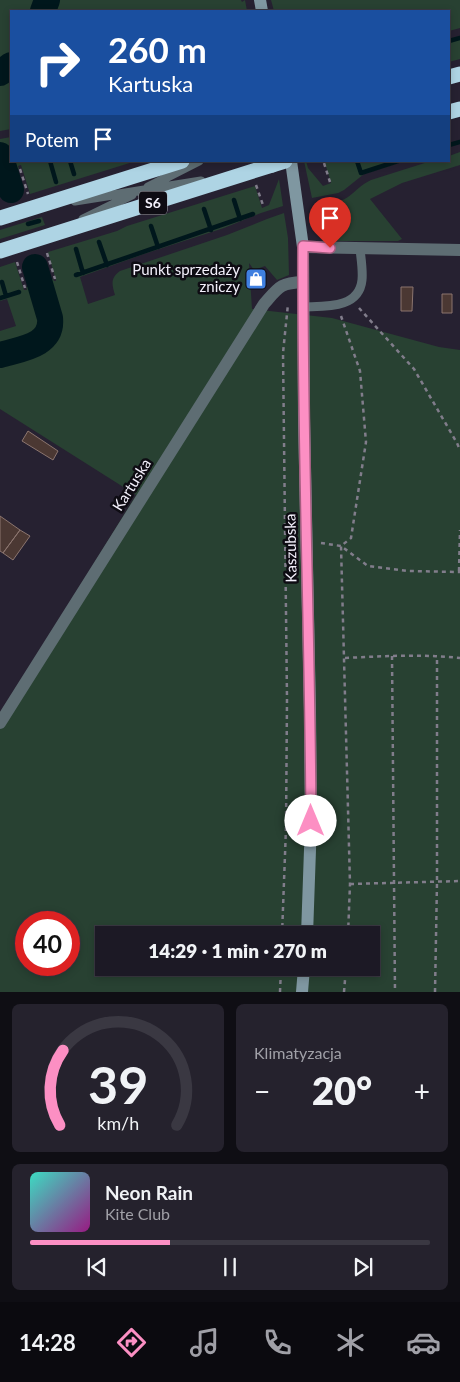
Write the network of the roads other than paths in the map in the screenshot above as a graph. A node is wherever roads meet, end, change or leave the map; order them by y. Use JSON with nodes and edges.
{"nodes":[{"id":1,"x":179,"y":162,"type":"edge"},
{"id":2,"x":197,"y":162,"type":"edge"},
{"id":3,"x":290,"y":162,"type":"edge"},
{"id":4,"x":278,"y":163,"type":"edge"},
{"id":5,"x":240,"y":175,"type":"junction"},
{"id":6,"x":140,"y":191,"type":"junction"},
{"id":7,"x":19,"y":212,"type":"edge"},
{"id":8,"x":48,"y":236,"type":"junction"},
{"id":9,"x":303,"y":246,"type":"junction"},
{"id":10,"x":360,"y":249,"type":"junction"},
{"id":11,"x":460,"y":250,"type":"edge"},
{"id":12,"x":0,"y":251,"type":"edge"},
{"id":13,"x":297,"y":282,"type":"junction"},
{"id":14,"x":304,"y":307,"type":"junction"},
{"id":15,"x":0,"y":722,"type":"edge"},
{"id":16,"x":307,"y":926,"type":"edge"},
{"id":17,"x":303,"y":976,"type":"edge"},
{"id":18,"x":302,"y":992,"type":"edge"}],
"edges":[{"from":1,"to":7,"type":"highway","number":"S6"},
{"from":2,"to":6,"type":"lane"},
{"from":3,"to":9,"type":"street","name":"Kaszubska"},
{"from":4,"to":5,"type":"highway","number":"S6"},
{"from":5,"to":6,"type":"lane"},
{"from":5,"to":8,"type":"highway","number":"S6"},
{"from":6,"to":7,"type":"lane"},
{"from":6,"to":8,"type":"lane"},
{"from":8,"to":12,"type":"highway","number":"S6"},
{"from":9,"to":10,"type":"street"},
{"from":9,"to":13,"type":"street","name":"Kaszubska"},
{"from":10,"to":11,"type":"street"},
{"from":10,"to":14,"type":"lane"},
{"from":13,"to":14,"type":"street","name":"Kaszubska"},
{"from":13,"to":15,"type":"street","name":"Kartuska"},
{"from":14,"to":16,"type":"street","name":"Kaszubska"},
{"from":17,"to":18,"type":"street"}]}
